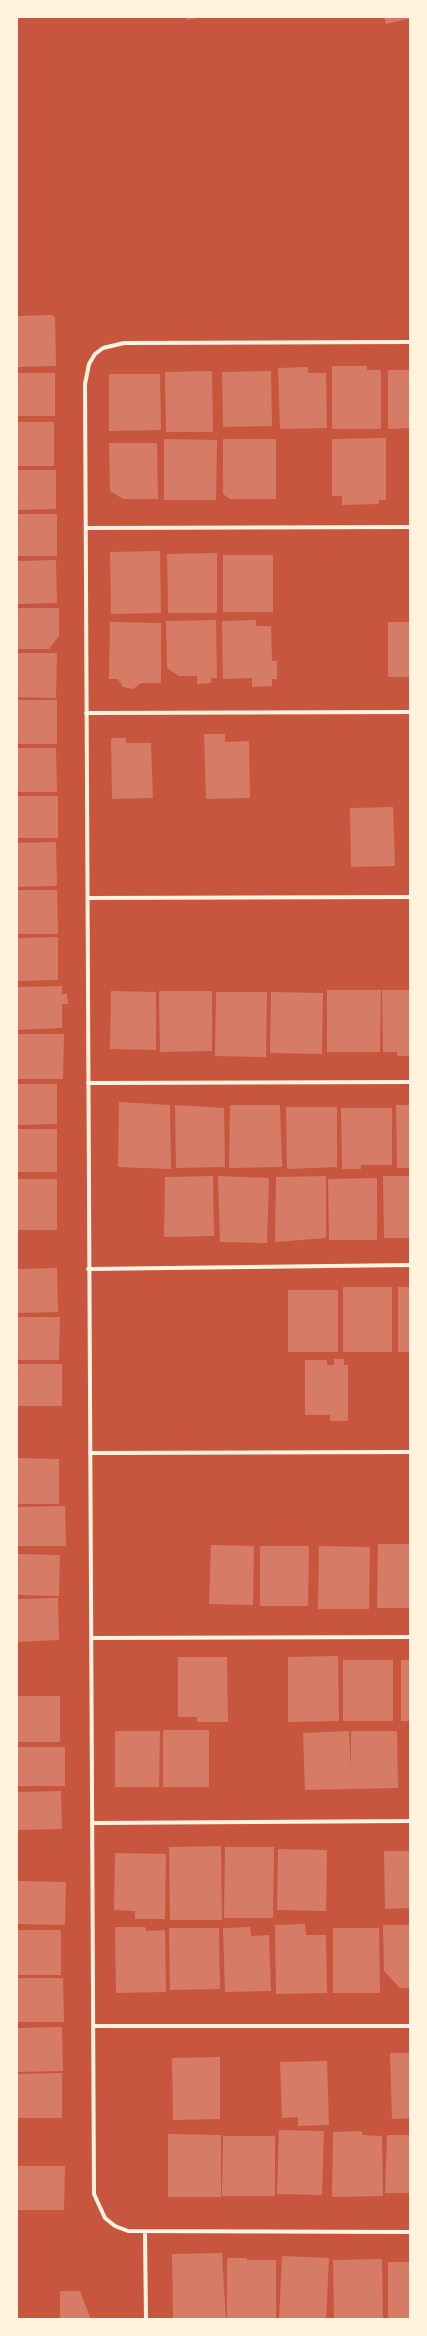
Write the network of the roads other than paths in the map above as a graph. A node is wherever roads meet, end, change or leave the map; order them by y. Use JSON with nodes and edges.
{"nodes":[{"id":1,"x":411,"y":342,"type":"edge"},
{"id":2,"x":411,"y":527,"type":"edge"},
{"id":3,"x":87,"y":528,"type":"junction"},
{"id":4,"x":411,"y":712,"type":"edge"},
{"id":5,"x":86,"y":713,"type":"junction"},
{"id":6,"x":411,"y":897,"type":"edge"},
{"id":7,"x":88,"y":898,"type":"junction"},
{"id":8,"x":411,"y":1082,"type":"edge"},
{"id":9,"x":88,"y":1083,"type":"junction"},
{"id":10,"x":411,"y":1265,"type":"edge"},
{"id":11,"x":88,"y":1269,"type":"junction"},
{"id":12,"x":411,"y":1452,"type":"edge"},
{"id":13,"x":90,"y":1453,"type":"junction"},
{"id":14,"x":411,"y":1637,"type":"edge"},
{"id":15,"x":92,"y":1638,"type":"junction"},
{"id":16,"x":411,"y":1821,"type":"edge"},
{"id":17,"x":93,"y":1823,"type":"junction"},
{"id":18,"x":93,"y":2026,"type":"junction"},
{"id":19,"x":411,"y":2026,"type":"edge"},
{"id":20,"x":145,"y":2232,"type":"junction"},
{"id":21,"x":411,"y":2232,"type":"edge"},
{"id":22,"x":146,"y":2320,"type":"edge"}],
"edges":[{"from":1,"to":3,"type":"lane"},
{"from":2,"to":3,"type":"lane"},
{"from":3,"to":5,"type":"lane"},
{"from":4,"to":5,"type":"lane"},
{"from":5,"to":7,"type":"lane"},
{"from":6,"to":7,"type":"lane"},
{"from":7,"to":9,"type":"lane"},
{"from":8,"to":9,"type":"lane"},
{"from":9,"to":11,"type":"lane"},
{"from":10,"to":11,"type":"lane"},
{"from":11,"to":13,"type":"lane"},
{"from":12,"to":13,"type":"lane"},
{"from":13,"to":15,"type":"lane"},
{"from":14,"to":15,"type":"lane"},
{"from":15,"to":17,"type":"lane"},
{"from":16,"to":17,"type":"lane"},
{"from":17,"to":18,"type":"lane"},
{"from":18,"to":19,"type":"lane"},
{"from":18,"to":20,"type":"lane"},
{"from":20,"to":21,"type":"lane"},
{"from":20,"to":22,"type":"lane"}]}
